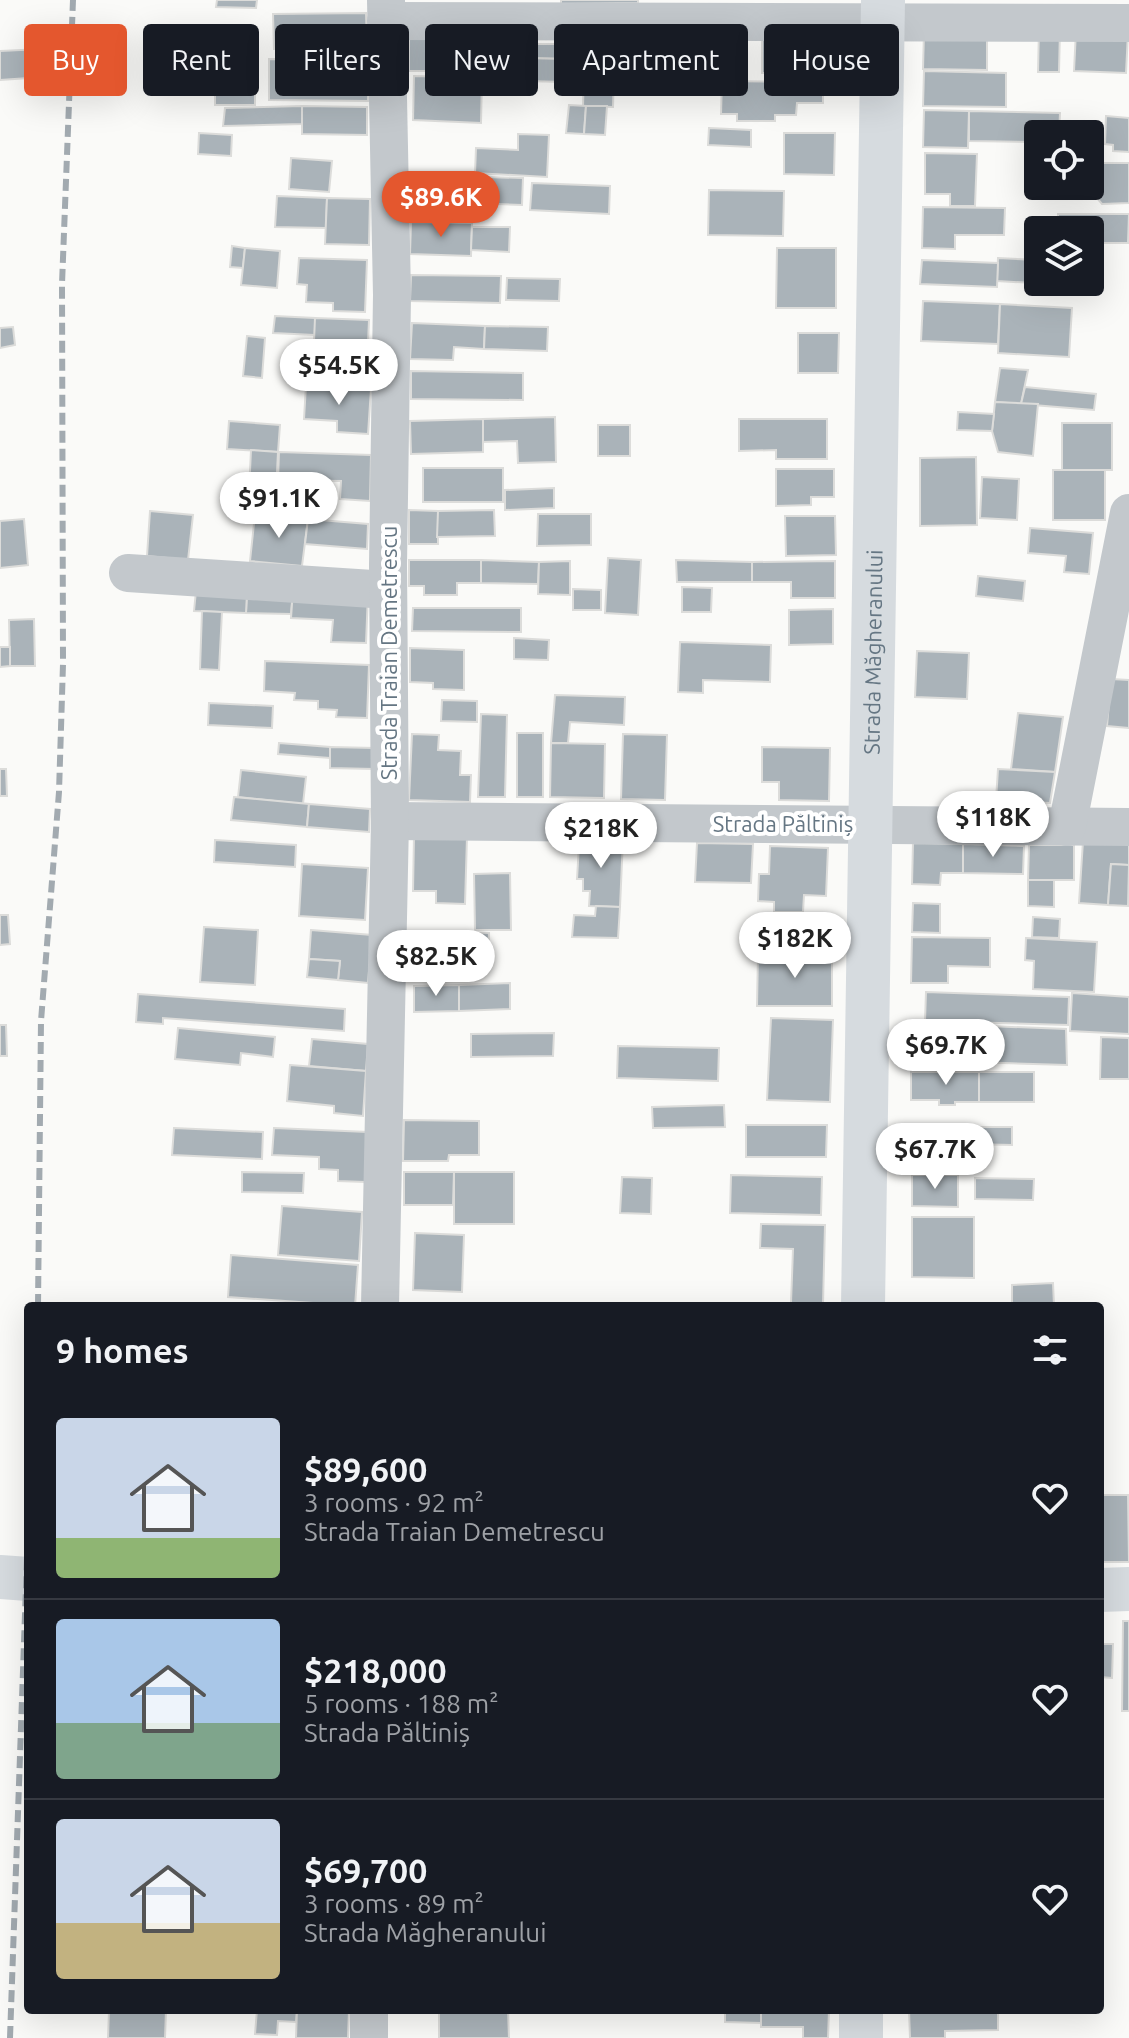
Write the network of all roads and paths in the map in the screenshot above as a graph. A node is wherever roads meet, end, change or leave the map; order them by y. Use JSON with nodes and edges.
{"nodes":[{"id":1,"x":386,"y":10,"type":"edge"},
{"id":2,"x":883,"y":11,"type":"edge"},
{"id":3,"x":1129,"y":23,"type":"edge"},
{"id":4,"x":1129,"y":513,"type":"edge"},
{"id":5,"x":128,"y":573,"type":"dead end"},
{"id":6,"x":388,"y":590,"type":"junction"},
{"id":7,"x":390,"y":821,"type":"junction"},
{"id":8,"x":872,"y":825,"type":"junction"},
{"id":9,"x":1067,"y":827,"type":"junction"},
{"id":10,"x":1129,"y":827,"type":"edge"},
{"id":11,"x":380,"y":1302,"type":"edge"},
{"id":12,"x":863,"y":1302,"type":"edge"},
{"id":13,"x":0,"y":1577,"type":"edge"},
{"id":14,"x":24,"y":1579,"type":"edge"},
{"id":15,"x":1129,"y":1589,"type":"edge"},
{"id":16,"x":1104,"y":1590,"type":"edge"},
{"id":17,"x":369,"y":2014,"type":"edge"},
{"id":18,"x":861,"y":2014,"type":"edge"},
{"id":19,"x":369,"y":2038,"type":"edge"},
{"id":20,"x":861,"y":2038,"type":"edge"}],
"edges":[{"from":1,"to":2,"type":"street"},
{"from":1,"to":6,"type":"street","name":"Strada Traian Demetrescu"},
{"from":2,"to":3,"type":"street"},
{"from":2,"to":8,"type":"street","name":"Strada Măgheranului"},
{"from":4,"to":9,"type":"street"},
{"from":5,"to":6,"type":"street"},
{"from":6,"to":7,"type":"street","name":"Strada Traian Demetrescu"},
{"from":7,"to":8,"type":"street","name":"Strada Păltiniș"},
{"from":7,"to":11,"type":"street","name":"Strada Traian Demetrescu"},
{"from":8,"to":9,"type":"street","name":"Strada Păltiniș"},
{"from":8,"to":12,"type":"street","name":"Strada Măgheranului"},
{"from":9,"to":10,"type":"street","name":"Strada Păltiniș"},
{"from":13,"to":14,"type":"street"},
{"from":15,"to":16,"type":"street"},
{"from":17,"to":19,"type":"street"},
{"from":18,"to":20,"type":"street"}]}
